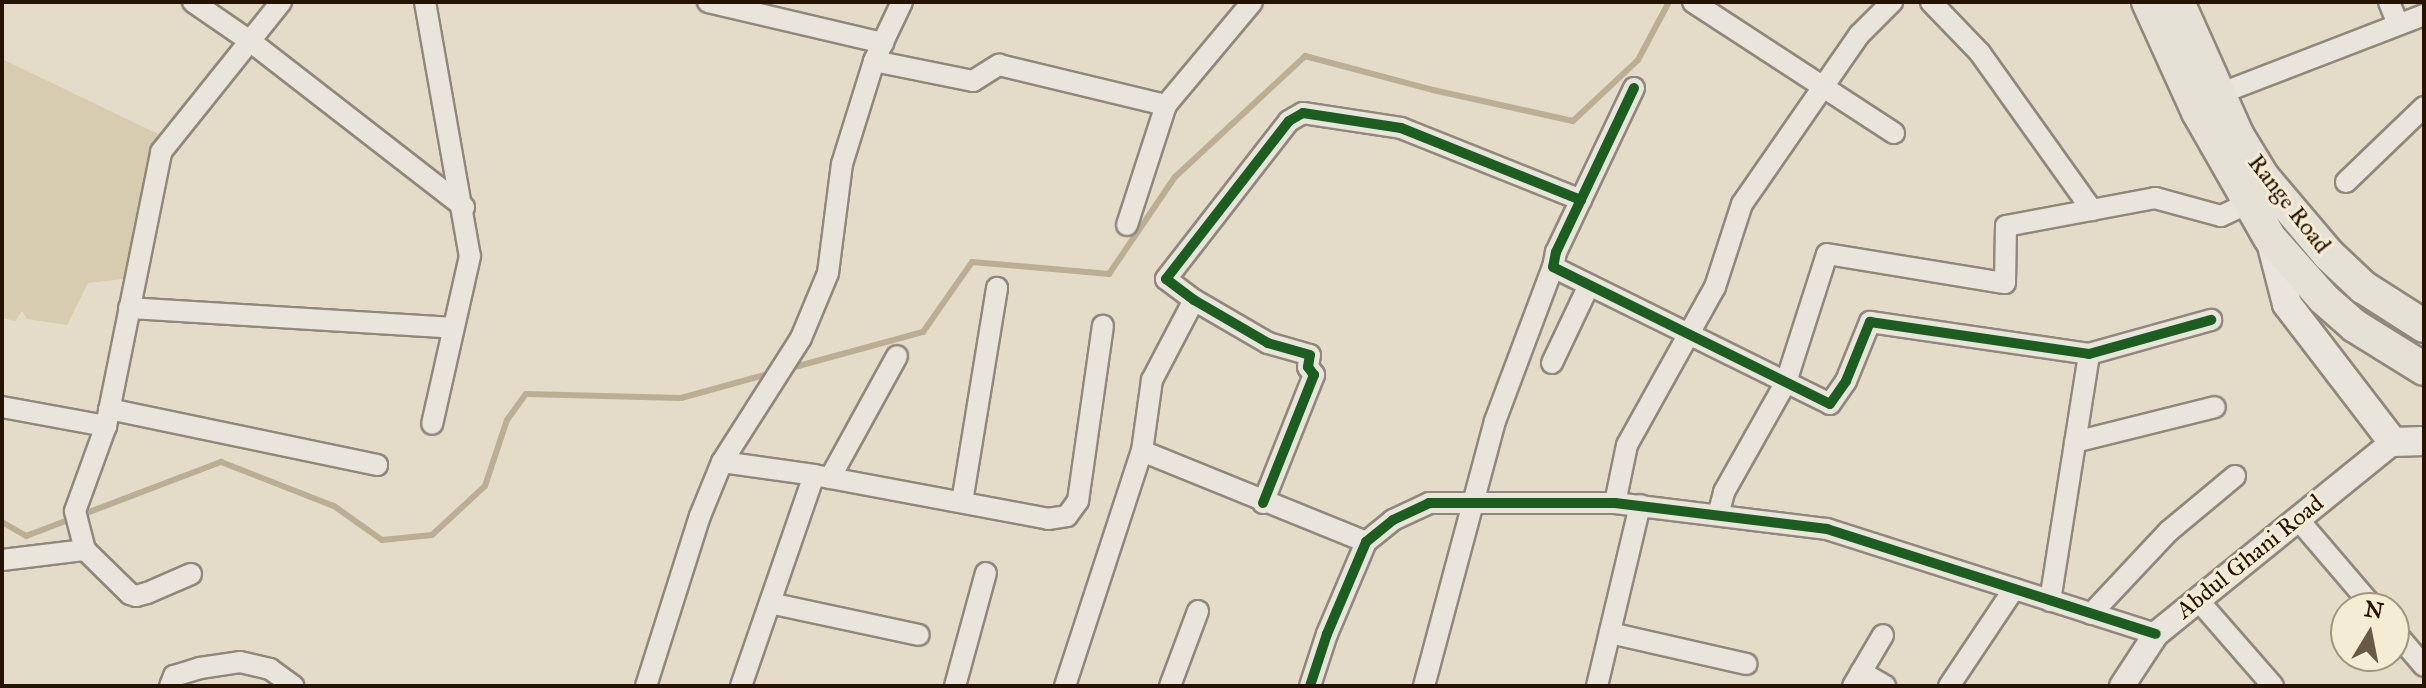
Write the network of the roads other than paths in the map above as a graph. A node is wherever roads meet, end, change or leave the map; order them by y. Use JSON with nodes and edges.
{"nodes":[{"id":1,"x":193,"y":2,"type":"edge"},
{"id":2,"x":281,"y":2,"type":"edge"},
{"id":3,"x":425,"y":2,"type":"edge"},
{"id":4,"x":708,"y":2,"type":"edge"},
{"id":5,"x":902,"y":2,"type":"edge"},
{"id":6,"x":1252,"y":2,"type":"edge"},
{"id":7,"x":1693,"y":2,"type":"edge"},
{"id":8,"x":1892,"y":2,"type":"edge"},
{"id":9,"x":1931,"y":2,"type":"edge"},
{"id":10,"x":2148,"y":2,"type":"edge"},
{"id":11,"x":2178,"y":2,"type":"edge"},
{"id":12,"x":2389,"y":2,"type":"edge"},
{"id":13,"x":2424,"y":15,"type":"edge"},
{"id":14,"x":2398,"y":24,"type":"junction"},
{"id":15,"x":250,"y":41,"type":"junction"},
{"id":16,"x":878,"y":52,"type":"junction"},
{"id":17,"x":1823,"y":87,"type":"junction"},
{"id":18,"x":1634,"y":88,"type":"dead end"},
{"id":19,"x":2219,"y":94,"type":"junction"},
{"id":20,"x":1166,"y":105,"type":"junction"},
{"id":21,"x":2424,"y":107,"type":"edge"},
{"id":22,"x":1894,"y":133,"type":"dead end"},
{"id":23,"x":2346,"y":182,"type":"dead end"},
{"id":24,"x":1581,"y":200,"type":"junction"},
{"id":25,"x":2249,"y":203,"type":"junction"},
{"id":26,"x":464,"y":207,"type":"junction"},
{"id":27,"x":2092,"y":210,"type":"junction"},
{"id":28,"x":1127,"y":225,"type":"dead end"},
{"id":29,"x":2270,"y":238,"type":"junction"},
{"id":30,"x":1553,"y":267,"type":"junction"},
{"id":31,"x":1589,"y":285,"type":"junction"},
{"id":32,"x":997,"y":288,"type":"dead end"},
{"id":33,"x":1194,"y":300,"type":"junction"},
{"id":34,"x":129,"y":308,"type":"junction"},
{"id":35,"x":2211,"y":320,"type":"dead end"},
{"id":36,"x":1103,"y":326,"type":"dead end"},
{"id":37,"x":2424,"y":326,"type":"edge"},
{"id":38,"x":452,"y":328,"type":"junction"},
{"id":39,"x":1689,"y":334,"type":"junction"},
{"id":40,"x":2089,"y":354,"type":"junction"},
{"id":41,"x":897,"y":356,"type":"dead end"},
{"id":42,"x":1552,"y":363,"type":"dead end"},
{"id":43,"x":2424,"y":369,"type":"edge"},
{"id":44,"x":1786,"y":382,"type":"junction"},
{"id":45,"x":2,"y":407,"type":"edge"},
{"id":46,"x":2215,"y":407,"type":"dead end"},
{"id":47,"x":107,"y":418,"type":"junction"},
{"id":48,"x":432,"y":424,"type":"dead end"},
{"id":49,"x":2424,"y":441,"type":"edge"},
{"id":50,"x":2075,"y":442,"type":"junction"},
{"id":51,"x":2393,"y":442,"type":"junction"},
{"id":52,"x":1142,"y":451,"type":"junction"},
{"id":53,"x":722,"y":462,"type":"junction"},
{"id":54,"x":377,"y":465,"type":"dead end"},
{"id":55,"x":2235,"y":476,"type":"dead end"},
{"id":56,"x":822,"y":477,"type":"junction"},
{"id":57,"x":962,"y":502,"type":"junction"},
{"id":58,"x":1263,"y":503,"type":"junction"},
{"id":59,"x":1473,"y":503,"type":"junction"},
{"id":60,"x":1615,"y":503,"type":"junction"},
{"id":61,"x":1640,"y":505,"type":"junction"},
{"id":62,"x":1718,"y":515,"type":"junction"},
{"id":63,"x":2297,"y":518,"type":"junction"},
{"id":64,"x":82,"y":542,"type":"junction"},
{"id":65,"x":1366,"y":542,"type":"junction"},
{"id":66,"x":2,"y":560,"type":"edge"},
{"id":67,"x":986,"y":573,"type":"dead end"},
{"id":68,"x":191,"y":574,"type":"dead end"},
{"id":69,"x":2014,"y":589,"type":"junction"},
{"id":70,"x":2360,"y":592,"type":"edge"},
{"id":71,"x":2198,"y":600,"type":"junction"},
{"id":72,"x":2050,"y":601,"type":"junction"},
{"id":73,"x":770,"y":603,"type":"junction"},
{"id":74,"x":1198,"y":611,"type":"dead end"},
{"id":75,"x":2091,"y":614,"type":"junction"},
{"id":76,"x":1610,"y":633,"type":"junction"},
{"id":77,"x":2156,"y":634,"type":"junction"},
{"id":78,"x":919,"y":635,"type":"dead end"},
{"id":79,"x":1883,"y":635,"type":"dead end"},
{"id":80,"x":2410,"y":650,"type":"edge"},
{"id":81,"x":1747,"y":664,"type":"dead end"},
{"id":82,"x":2424,"y":666,"type":"edge"},
{"id":83,"x":1857,"y":679,"type":"edge"},
{"id":84,"x":170,"y":686,"type":"edge"},
{"id":85,"x":293,"y":686,"type":"edge"},
{"id":86,"x":646,"y":686,"type":"edge"},
{"id":87,"x":741,"y":686,"type":"edge"},
{"id":88,"x":955,"y":686,"type":"edge"},
{"id":89,"x":1065,"y":686,"type":"edge"},
{"id":90,"x":1170,"y":686,"type":"edge"},
{"id":91,"x":1310,"y":686,"type":"edge"},
{"id":92,"x":1424,"y":686,"type":"edge"},
{"id":93,"x":1597,"y":686,"type":"edge"},
{"id":94,"x":1885,"y":686,"type":"edge"},
{"id":95,"x":1949,"y":686,"type":"edge"},
{"id":96,"x":2122,"y":686,"type":"edge"},
{"id":97,"x":2273,"y":686,"type":"edge"}],
"edges":[{"from":1,"to":15,"type":"street"},
{"from":2,"to":15,"type":"street"},
{"from":3,"to":26,"type":"street"},
{"from":4,"to":16,"type":"street"},
{"from":5,"to":16,"type":"street"},
{"from":6,"to":20,"type":"street"},
{"from":7,"to":17,"type":"street"},
{"from":8,"to":17,"type":"street"},
{"from":9,"to":27,"type":"street"},
{"from":10,"to":25,"type":"main road"},
{"from":11,"to":19,"type":"main road","name":"Range Road"},
{"from":12,"to":14,"type":"street"},
{"from":13,"to":14,"type":"street"},
{"from":14,"to":19,"type":"street"},
{"from":15,"to":26,"type":"street"},
{"from":15,"to":34,"type":"street"},
{"from":16,"to":20,"type":"street"},
{"from":16,"to":53,"type":"street"},
{"from":17,"to":22,"type":"street"},
{"from":17,"to":39,"type":"street"},
{"from":18,"to":24,"type":"street"},
{"from":19,"to":37,"type":"main road","name":"Range Road"},
{"from":20,"to":28,"type":"street"},
{"from":21,"to":23,"type":"street"},
{"from":24,"to":30,"type":"street"},
{"from":24,"to":33,"type":"street"},
{"from":25,"to":27,"type":"street"},
{"from":25,"to":29,"type":"main road"},
{"from":26,"to":38,"type":"street"},
{"from":27,"to":44,"type":"street"},
{"from":29,"to":43,"type":"main road"},
{"from":29,"to":51,"type":"main road"},
{"from":30,"to":31,"type":"street"},
{"from":30,"to":59,"type":"street"},
{"from":31,"to":39,"type":"street"},
{"from":31,"to":42,"type":"street"},
{"from":32,"to":57,"type":"street"},
{"from":33,"to":52,"type":"street"},
{"from":33,"to":58,"type":"street"},
{"from":34,"to":38,"type":"street"},
{"from":34,"to":47,"type":"street"},
{"from":35,"to":40,"type":"street"},
{"from":36,"to":57,"type":"street"},
{"from":38,"to":48,"type":"street"},
{"from":39,"to":44,"type":"street"},
{"from":39,"to":60,"type":"street"},
{"from":40,"to":44,"type":"street"},
{"from":40,"to":50,"type":"street"},
{"from":41,"to":56,"type":"street"},
{"from":44,"to":62,"type":"street"},
{"from":45,"to":47,"type":"street"},
{"from":46,"to":50,"type":"street"},
{"from":47,"to":54,"type":"street"},
{"from":47,"to":64,"type":"street"},
{"from":49,"to":51,"type":"main road"},
{"from":50,"to":72,"type":"street"},
{"from":51,"to":63,"type":"street","name":"Abdul Ghani Road"},
{"from":52,"to":58,"type":"street"},
{"from":52,"to":89,"type":"street"},
{"from":53,"to":56,"type":"street"},
{"from":53,"to":86,"type":"street"},
{"from":55,"to":75,"type":"street"},
{"from":56,"to":57,"type":"street"},
{"from":56,"to":73,"type":"street"},
{"from":58,"to":65,"type":"street"},
{"from":59,"to":60,"type":"street"},
{"from":59,"to":65,"type":"street"},
{"from":59,"to":92,"type":"street"},
{"from":60,"to":61,"type":"street"},
{"from":61,"to":62,"type":"street"},
{"from":61,"to":76,"type":"street"},
{"from":62,"to":69,"type":"street"},
{"from":63,"to":70,"type":"street"},
{"from":63,"to":71,"type":"street","name":"Abdul Ghani Road"},
{"from":64,"to":66,"type":"street"},
{"from":64,"to":68,"type":"street"},
{"from":65,"to":91,"type":"street"},
{"from":67,"to":88,"type":"street"},
{"from":69,"to":72,"type":"street"},
{"from":69,"to":95,"type":"street"},
{"from":71,"to":77,"type":"street","name":"Abdul Ghani Road"},
{"from":71,"to":97,"type":"street"},
{"from":72,"to":75,"type":"street"},
{"from":73,"to":78,"type":"street"},
{"from":73,"to":87,"type":"street"},
{"from":74,"to":90,"type":"street"},
{"from":75,"to":77,"type":"street"},
{"from":76,"to":81,"type":"street"},
{"from":76,"to":93,"type":"street"},
{"from":77,"to":96,"type":"street","name":"Abdul Ghani Road"},
{"from":79,"to":83,"type":"street"},
{"from":80,"to":82,"type":"street"},
{"from":83,"to":94,"type":"street"},
{"from":84,"to":85,"type":"street"}]}
